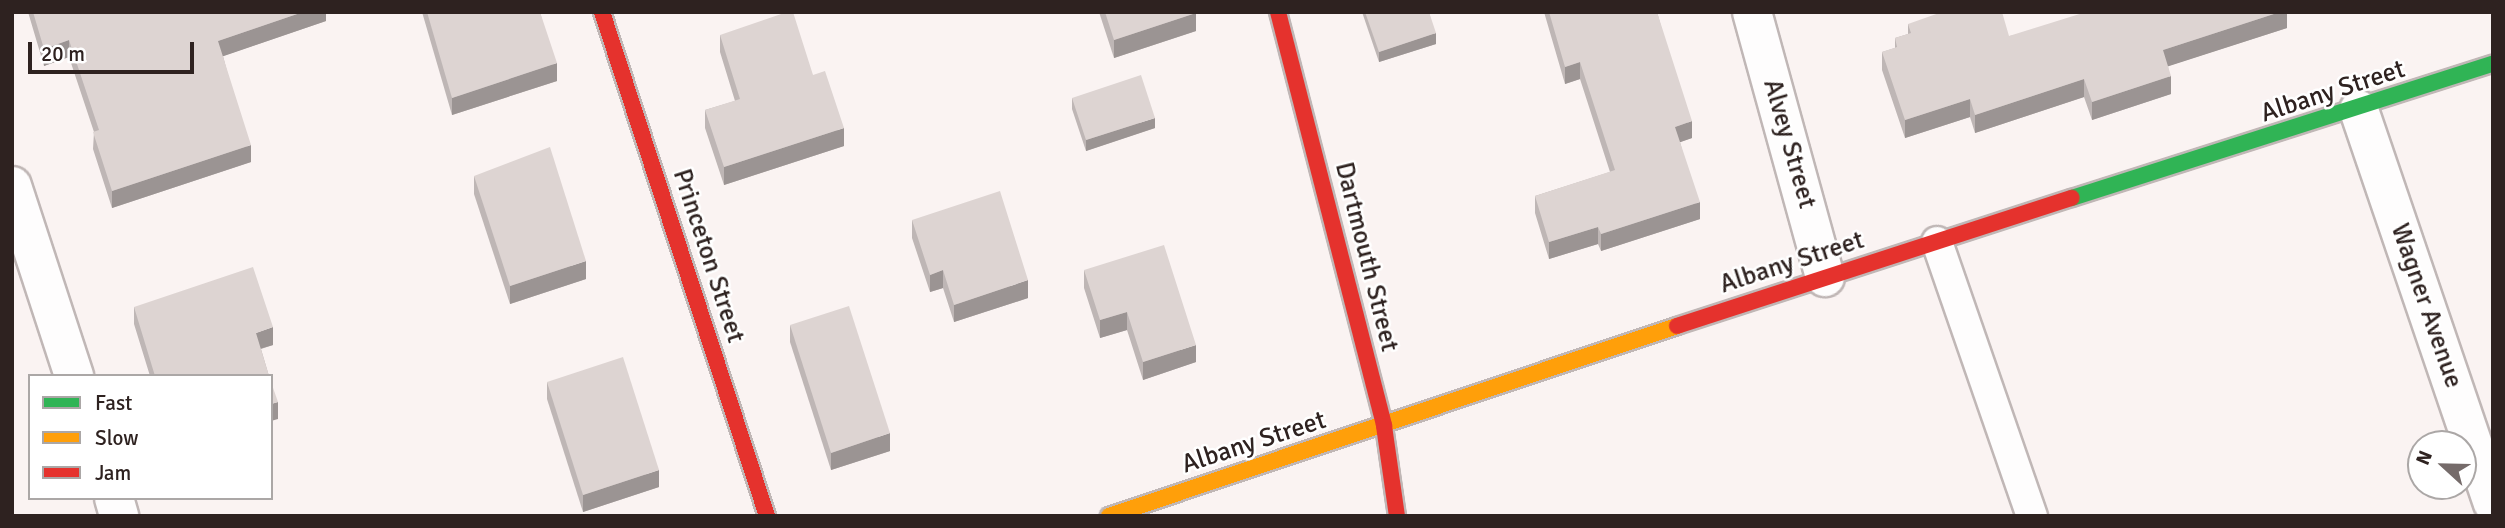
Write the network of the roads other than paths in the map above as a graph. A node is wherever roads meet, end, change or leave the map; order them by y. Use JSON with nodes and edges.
{"nodes":[{"id":1,"x":602,"y":12,"type":"edge"},
{"id":2,"x":1278,"y":12,"type":"edge"},
{"id":3,"x":1752,"y":12,"type":"edge"},
{"id":4,"x":2493,"y":64,"type":"edge"},
{"id":5,"x":2359,"y":110,"type":"junction"},
{"id":6,"x":12,"y":186,"type":"edge"},
{"id":7,"x":1937,"y":242,"type":"junction"},
{"id":8,"x":1825,"y":277,"type":"junction"},
{"id":9,"x":73,"y":374,"type":"edge"},
{"id":10,"x":1384,"y":426,"type":"junction"},
{"id":11,"x":2493,"y":503,"type":"edge"},
{"id":12,"x":767,"y":516,"type":"edge"},
{"id":13,"x":1109,"y":516,"type":"edge"},
{"id":14,"x":1397,"y":516,"type":"edge"},
{"id":15,"x":2032,"y":516,"type":"edge"}],
"edges":[{"from":1,"to":12,"type":"street","name":"Princeton Street"},
{"from":2,"to":10,"type":"street","name":"Dartmouth Street"},
{"from":3,"to":8,"type":"street","name":"Alvey Street"},
{"from":4,"to":5,"type":"street","name":"Albany Street"},
{"from":5,"to":7,"type":"street","name":"Albany Street"},
{"from":5,"to":11,"type":"street","name":"Wagner Avenue"},
{"from":6,"to":9,"type":"street"},
{"from":7,"to":8,"type":"street","name":"Albany Street"},
{"from":7,"to":15,"type":"lane"},
{"from":8,"to":10,"type":"street","name":"Albany Street"},
{"from":10,"to":13,"type":"street","name":"Albany Street"},
{"from":10,"to":14,"type":"street","name":"Dartmouth Street"}]}
